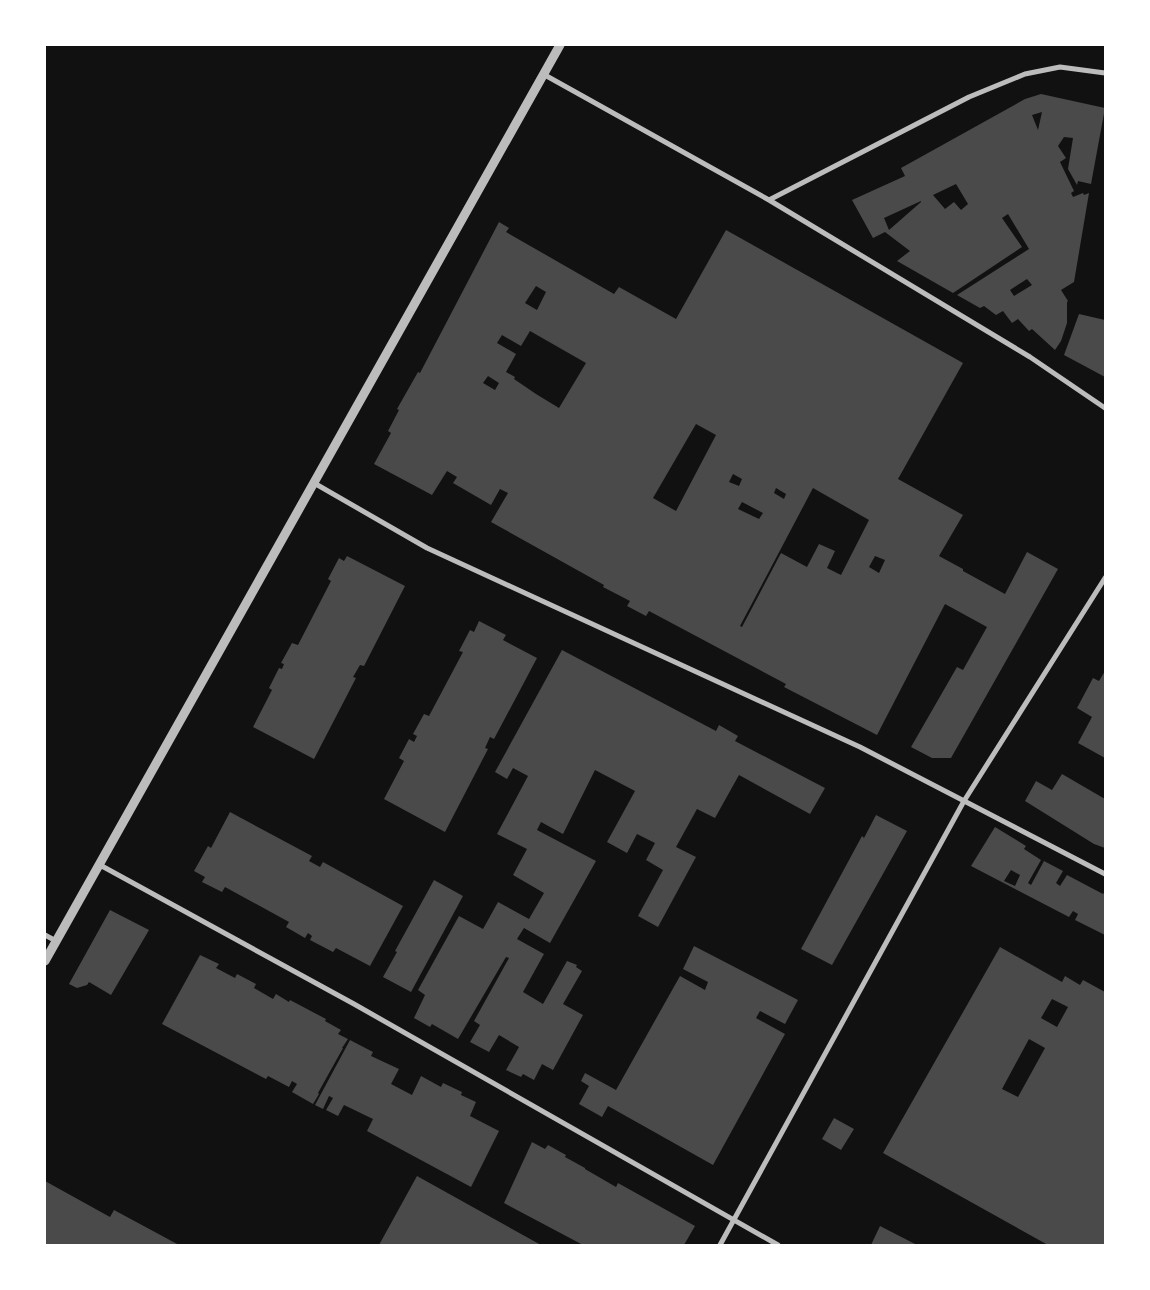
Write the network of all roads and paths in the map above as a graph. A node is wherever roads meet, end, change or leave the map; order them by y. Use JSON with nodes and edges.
{"nodes":[{"id":1,"x":560,"y":45,"type":"edge"},
{"id":2,"x":1105,"y":73,"type":"edge"},
{"id":3,"x":544,"y":74,"type":"junction"},
{"id":4,"x":769,"y":200,"type":"junction"},
{"id":5,"x":1105,"y":408,"type":"edge"},
{"id":6,"x":314,"y":482,"type":"junction"},
{"id":7,"x":1105,"y":578,"type":"edge"},
{"id":8,"x":964,"y":801,"type":"junction"},
{"id":9,"x":100,"y":865,"type":"junction"},
{"id":10,"x":1105,"y":874,"type":"edge"},
{"id":11,"x":45,"y":935,"type":"edge"},
{"id":12,"x":56,"y":941,"type":"junction"},
{"id":13,"x":45,"y":961,"type":"edge"},
{"id":14,"x":734,"y":1221,"type":"junction"},
{"id":15,"x":720,"y":1245,"type":"edge"},
{"id":16,"x":778,"y":1245,"type":"edge"}],
"edges":[{"from":1,"to":3,"type":"street"},
{"from":2,"to":4,"type":"street"},
{"from":3,"to":4,"type":"street"},
{"from":3,"to":6,"type":"street"},
{"from":4,"to":5,"type":"street"},
{"from":6,"to":8,"type":"street"},
{"from":6,"to":9,"type":"street"},
{"from":7,"to":8,"type":"street"},
{"from":8,"to":10,"type":"street"},
{"from":8,"to":14,"type":"street"},
{"from":9,"to":12,"type":"street"},
{"from":9,"to":14,"type":"street"},
{"from":11,"to":12,"type":"street"},
{"from":12,"to":13,"type":"street"},
{"from":14,"to":15,"type":"street"},
{"from":14,"to":16,"type":"street"}]}
